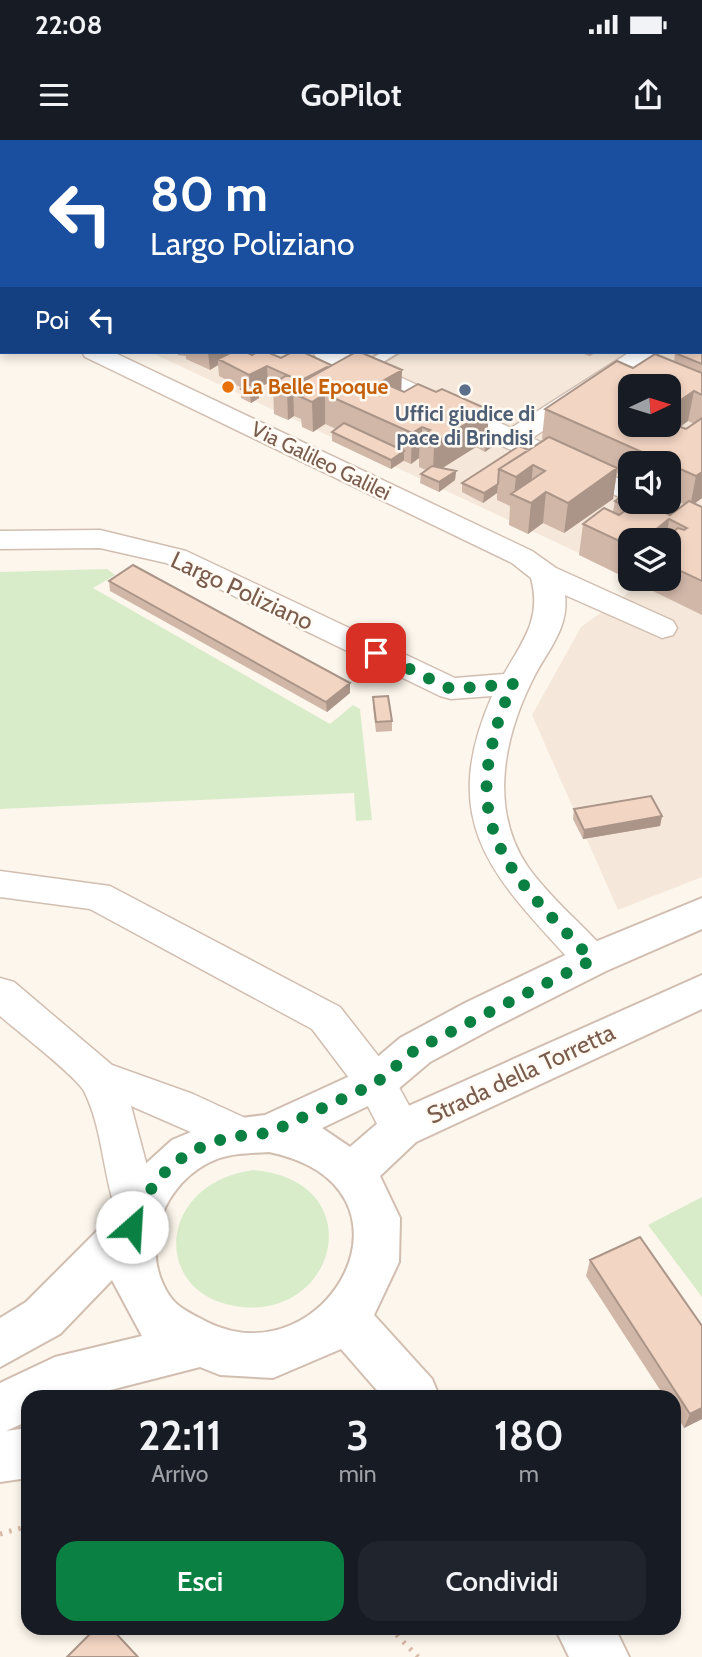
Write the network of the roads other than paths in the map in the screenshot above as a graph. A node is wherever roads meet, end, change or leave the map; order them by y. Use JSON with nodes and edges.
{"nodes":[{"id":1,"x":98,"y":354,"type":"edge"},
{"id":2,"x":328,"y":354,"type":"edge"},
{"id":3,"x":388,"y":354,"type":"edge"},
{"id":4,"x":644,"y":354,"type":"edge"},
{"id":5,"x":362,"y":369,"type":"junction"},
{"id":6,"x":512,"y":440,"type":"junction"},
{"id":7,"x":618,"y":489,"type":"edge"},
{"id":8,"x":0,"y":540,"type":"edge"},
{"id":9,"x":545,"y":574,"type":"junction"},
{"id":10,"x":662,"y":628,"type":"dead end"},
{"id":11,"x":514,"y":684,"type":"junction"},
{"id":12,"x":0,"y":884,"type":"edge"},
{"id":13,"x":702,"y":913,"type":"edge"},
{"id":14,"x":592,"y":960,"type":"junction"},
{"id":15,"x":702,"y":991,"type":"edge"},
{"id":16,"x":0,"y":993,"type":"edge"},
{"id":17,"x":98,"y":1077,"type":"junction"},
{"id":18,"x":376,"y":1083,"type":"junction"},
{"id":19,"x":401,"y":1129,"type":"junction"},
{"id":20,"x":254,"y":1134,"type":"junction"},
{"id":21,"x":355,"y":1176,"type":"junction"},
{"id":22,"x":135,"y":1219,"type":"junction"},
{"id":23,"x":345,"y":1318,"type":"junction"},
{"id":24,"x":0,"y":1344,"type":"edge"},
{"id":25,"x":196,"y":1346,"type":"junction"},
{"id":26,"x":37,"y":1390,"type":"edge"},
{"id":27,"x":409,"y":1390,"type":"edge"},
{"id":28,"x":21,"y":1398,"type":"edge"},
{"id":29,"x":0,"y":1409,"type":"edge"},
{"id":30,"x":21,"y":1453,"type":"edge"},
{"id":31,"x":0,"y":1457,"type":"edge"},
{"id":32,"x":587,"y":1635,"type":"edge"},
{"id":33,"x":601,"y":1657,"type":"edge"}],
"edges":[{"from":1,"to":9,"type":"street","name":"Via Galileo Galilei"},
{"from":2,"to":5,"type":"street"},
{"from":3,"to":5,"type":"lane"},
{"from":4,"to":6,"type":"street"},
{"from":5,"to":6,"type":"street"},
{"from":6,"to":7,"type":"street"},
{"from":8,"to":11,"type":"street","name":"Largo Poliziano"},
{"from":9,"to":10,"type":"street","name":"Via Galileo Galilei"},
{"from":9,"to":11,"type":"street"},
{"from":11,"to":14,"type":"street"},
{"from":12,"to":18,"type":"street"},
{"from":13,"to":14,"type":"street"},
{"from":14,"to":18,"type":"street"},
{"from":15,"to":19,"type":"street","name":"Strada della Torretta"},
{"from":16,"to":17,"type":"street"},
{"from":17,"to":20,"type":"street"},
{"from":17,"to":22,"type":"street"},
{"from":18,"to":19,"type":"street"},
{"from":18,"to":20,"type":"street"},
{"from":19,"to":21,"type":"street","name":"Strada della Torretta"},
{"from":20,"to":21,"type":"street"},
{"from":20,"to":22,"type":"street"},
{"from":21,"to":23,"type":"street"},
{"from":22,"to":24,"type":"street"},
{"from":22,"to":25,"type":"street"},
{"from":23,"to":25,"type":"street"},
{"from":23,"to":27,"type":"street"},
{"from":25,"to":26,"type":"street"},
{"from":28,"to":29,"type":"street"},
{"from":30,"to":31,"type":"street"},
{"from":32,"to":33,"type":"street"}]}
